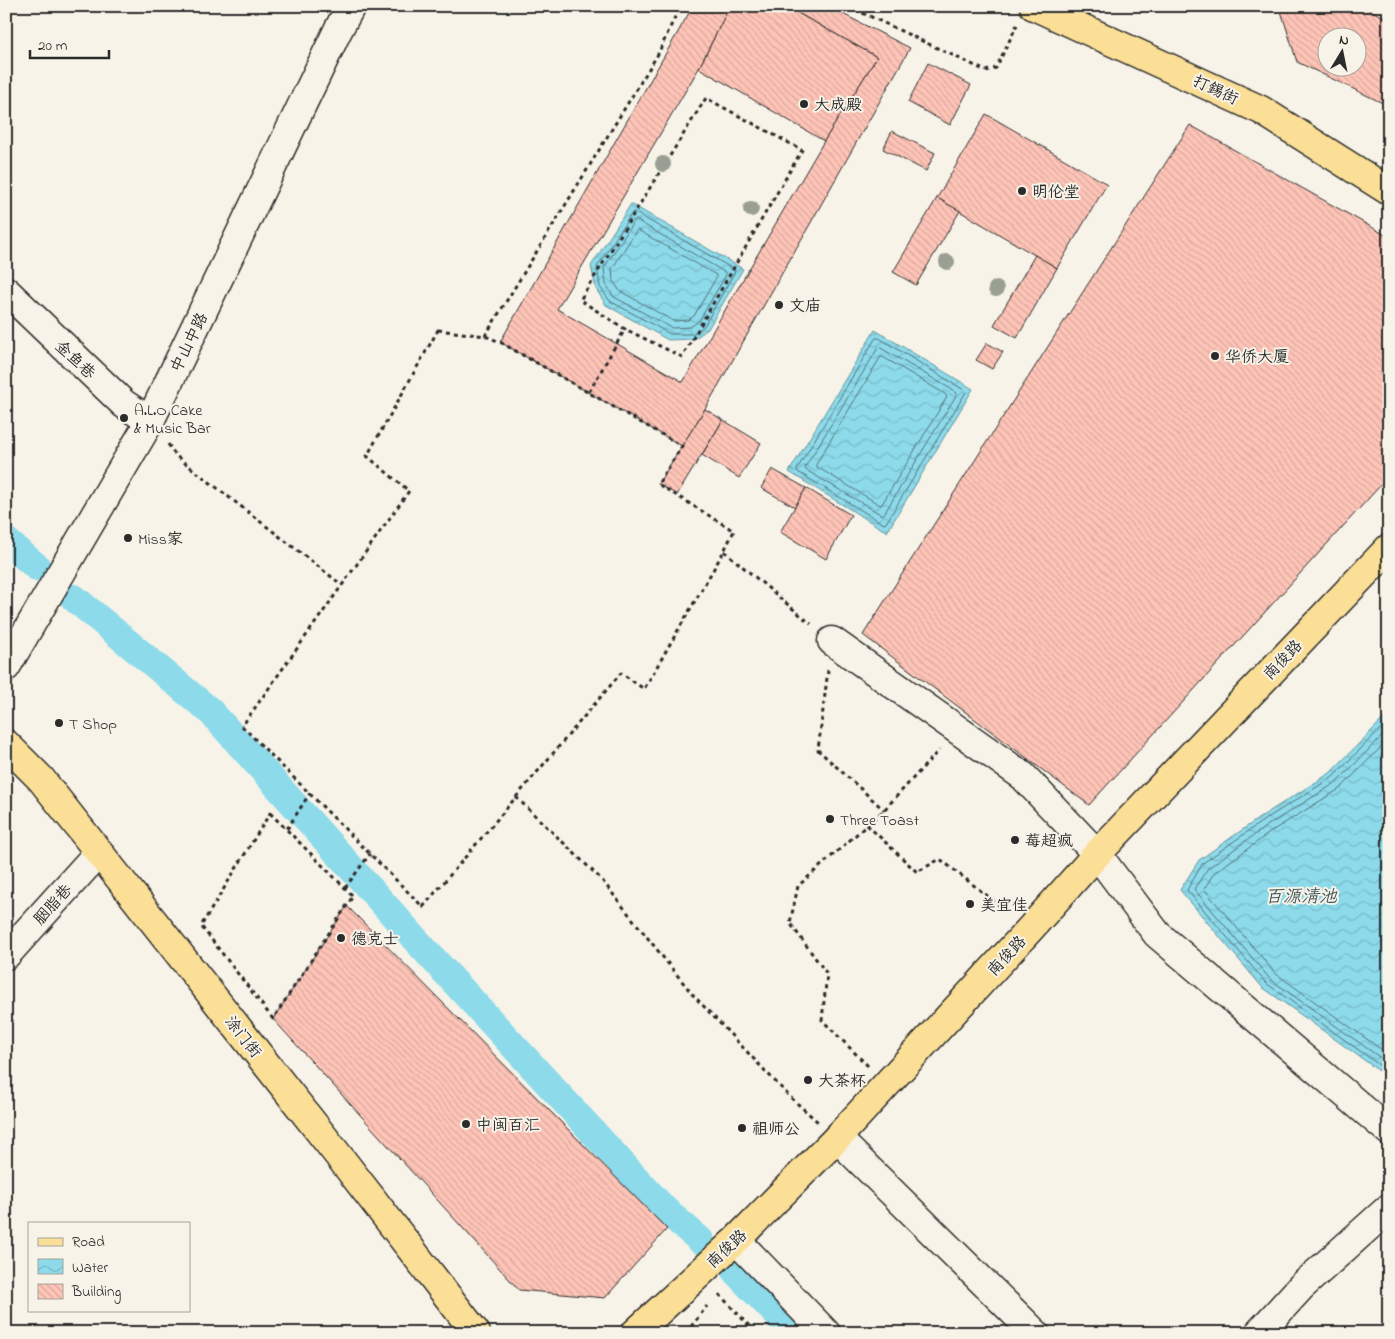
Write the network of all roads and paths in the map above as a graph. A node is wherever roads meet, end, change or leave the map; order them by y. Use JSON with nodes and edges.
{"nodes":[{"id":1,"x":351,"y":6,"type":"edge"},
{"id":2,"x":680,"y":6,"type":"edge"},
{"id":3,"x":848,"y":6,"type":"edge"},
{"id":4,"x":1068,"y":6,"type":"edge"},
{"id":5,"x":1026,"y":15,"type":"edge"},
{"id":6,"x":1389,"y":168,"type":"edge"},
{"id":7,"x":1389,"y":191,"type":"edge"},
{"id":8,"x":6,"y":291,"type":"edge"},
{"id":9,"x":625,"y":329,"type":"junction"},
{"id":10,"x":485,"y":336,"type":"junction"},
{"id":11,"x":589,"y":392,"type":"junction"},
{"id":12,"x":150,"y":421,"type":"junction"},
{"id":13,"x":1389,"y":548,"type":"edge"},
{"id":14,"x":724,"y":551,"type":"junction"},
{"id":15,"x":342,"y":585,"type":"junction"},
{"id":16,"x":832,"y":641,"type":"junction"},
{"id":17,"x":6,"y":667,"type":"edge"},
{"id":18,"x":957,"y":730,"type":"junction"},
{"id":19,"x":6,"y":744,"type":"edge"},
{"id":20,"x":310,"y":793,"type":"junction"},
{"id":21,"x":516,"y":796,"type":"junction"},
{"id":22,"x":884,"y":810,"type":"junction"},
{"id":23,"x":867,"y":826,"type":"junction"},
{"id":24,"x":287,"y":829,"type":"junction"},
{"id":25,"x":99,"y":852,"type":"junction"},
{"id":26,"x":370,"y":854,"type":"junction"},
{"id":27,"x":1097,"y":854,"type":"junction"},
{"id":28,"x":345,"y":888,"type":"junction"},
{"id":29,"x":1030,"y":929,"type":"junction"},
{"id":30,"x":6,"y":955,"type":"edge"},
{"id":31,"x":886,"y":1084,"type":"junction"},
{"id":32,"x":1389,"y":1131,"type":"edge"},
{"id":33,"x":837,"y":1138,"type":"junction"},
{"id":34,"x":1389,"y":1208,"type":"edge"},
{"id":35,"x":736,"y":1240,"type":"junction"},
{"id":36,"x":476,"y":1333,"type":"edge"},
{"id":37,"x":635,"y":1333,"type":"edge"},
{"id":38,"x":686,"y":1333,"type":"edge"},
{"id":39,"x":756,"y":1333,"type":"edge"},
{"id":40,"x":826,"y":1333,"type":"edge"},
{"id":41,"x":1035,"y":1333,"type":"edge"},
{"id":42,"x":1259,"y":1333,"type":"edge"}],
"edges":[{"from":1,"to":12,"type":"street","name":"中山中路"},
{"from":2,"to":10,"type":"path"},
{"from":3,"to":5,"type":"path"},
{"from":4,"to":6,"type":"main road","name":"打錫街"},
{"from":5,"to":7,"type":"main road","name":"打錫街"},
{"from":8,"to":12,"type":"street","name":"金鱼巷"},
{"from":9,"to":9,"type":"path"},
{"from":9,"to":11,"type":"path"},
{"from":10,"to":11,"type":"path"},
{"from":10,"to":15,"type":"path"},
{"from":11,"to":14,"type":"path"},
{"from":12,"to":15,"type":"path"},
{"from":12,"to":17,"type":"street","name":"中山中路"},
{"from":13,"to":27,"type":"main road","name":"南俊路"},
{"from":14,"to":16,"type":"path"},
{"from":14,"to":21,"type":"path"},
{"from":15,"to":20,"type":"path"},
{"from":16,"to":18,"type":"street"},
{"from":16,"to":22,"type":"path"},
{"from":18,"to":22,"type":"path"},
{"from":18,"to":27,"type":"street"},
{"from":19,"to":25,"type":"main road","name":"涂门街"},
{"from":20,"to":24,"type":"path"},
{"from":20,"to":26,"type":"path"},
{"from":21,"to":26,"type":"path"},
{"from":21,"to":33,"type":"path"},
{"from":22,"to":23,"type":"path"},
{"from":23,"to":29,"type":"path"},
{"from":23,"to":31,"type":"path"},
{"from":24,"to":28,"type":"path"},
{"from":24,"to":28,"type":"path"},
{"from":25,"to":30,"type":"street","name":"胭脂巷"},
{"from":25,"to":36,"type":"main road","name":"涂门街"},
{"from":26,"to":28,"type":"path"},
{"from":27,"to":29,"type":"main road","name":"南俊路"},
{"from":27,"to":32,"type":"street"},
{"from":29,"to":31,"type":"main road","name":"南俊路"},
{"from":31,"to":33,"type":"main road","name":"南俊路"},
{"from":33,"to":35,"type":"main road","name":"南俊路"},
{"from":33,"to":41,"type":"street"},
{"from":34,"to":42,"type":"street"},
{"from":35,"to":37,"type":"main road","name":"南俊路"},
{"from":35,"to":40,"type":"street"},
{"from":38,"to":39,"type":"path"}]}
